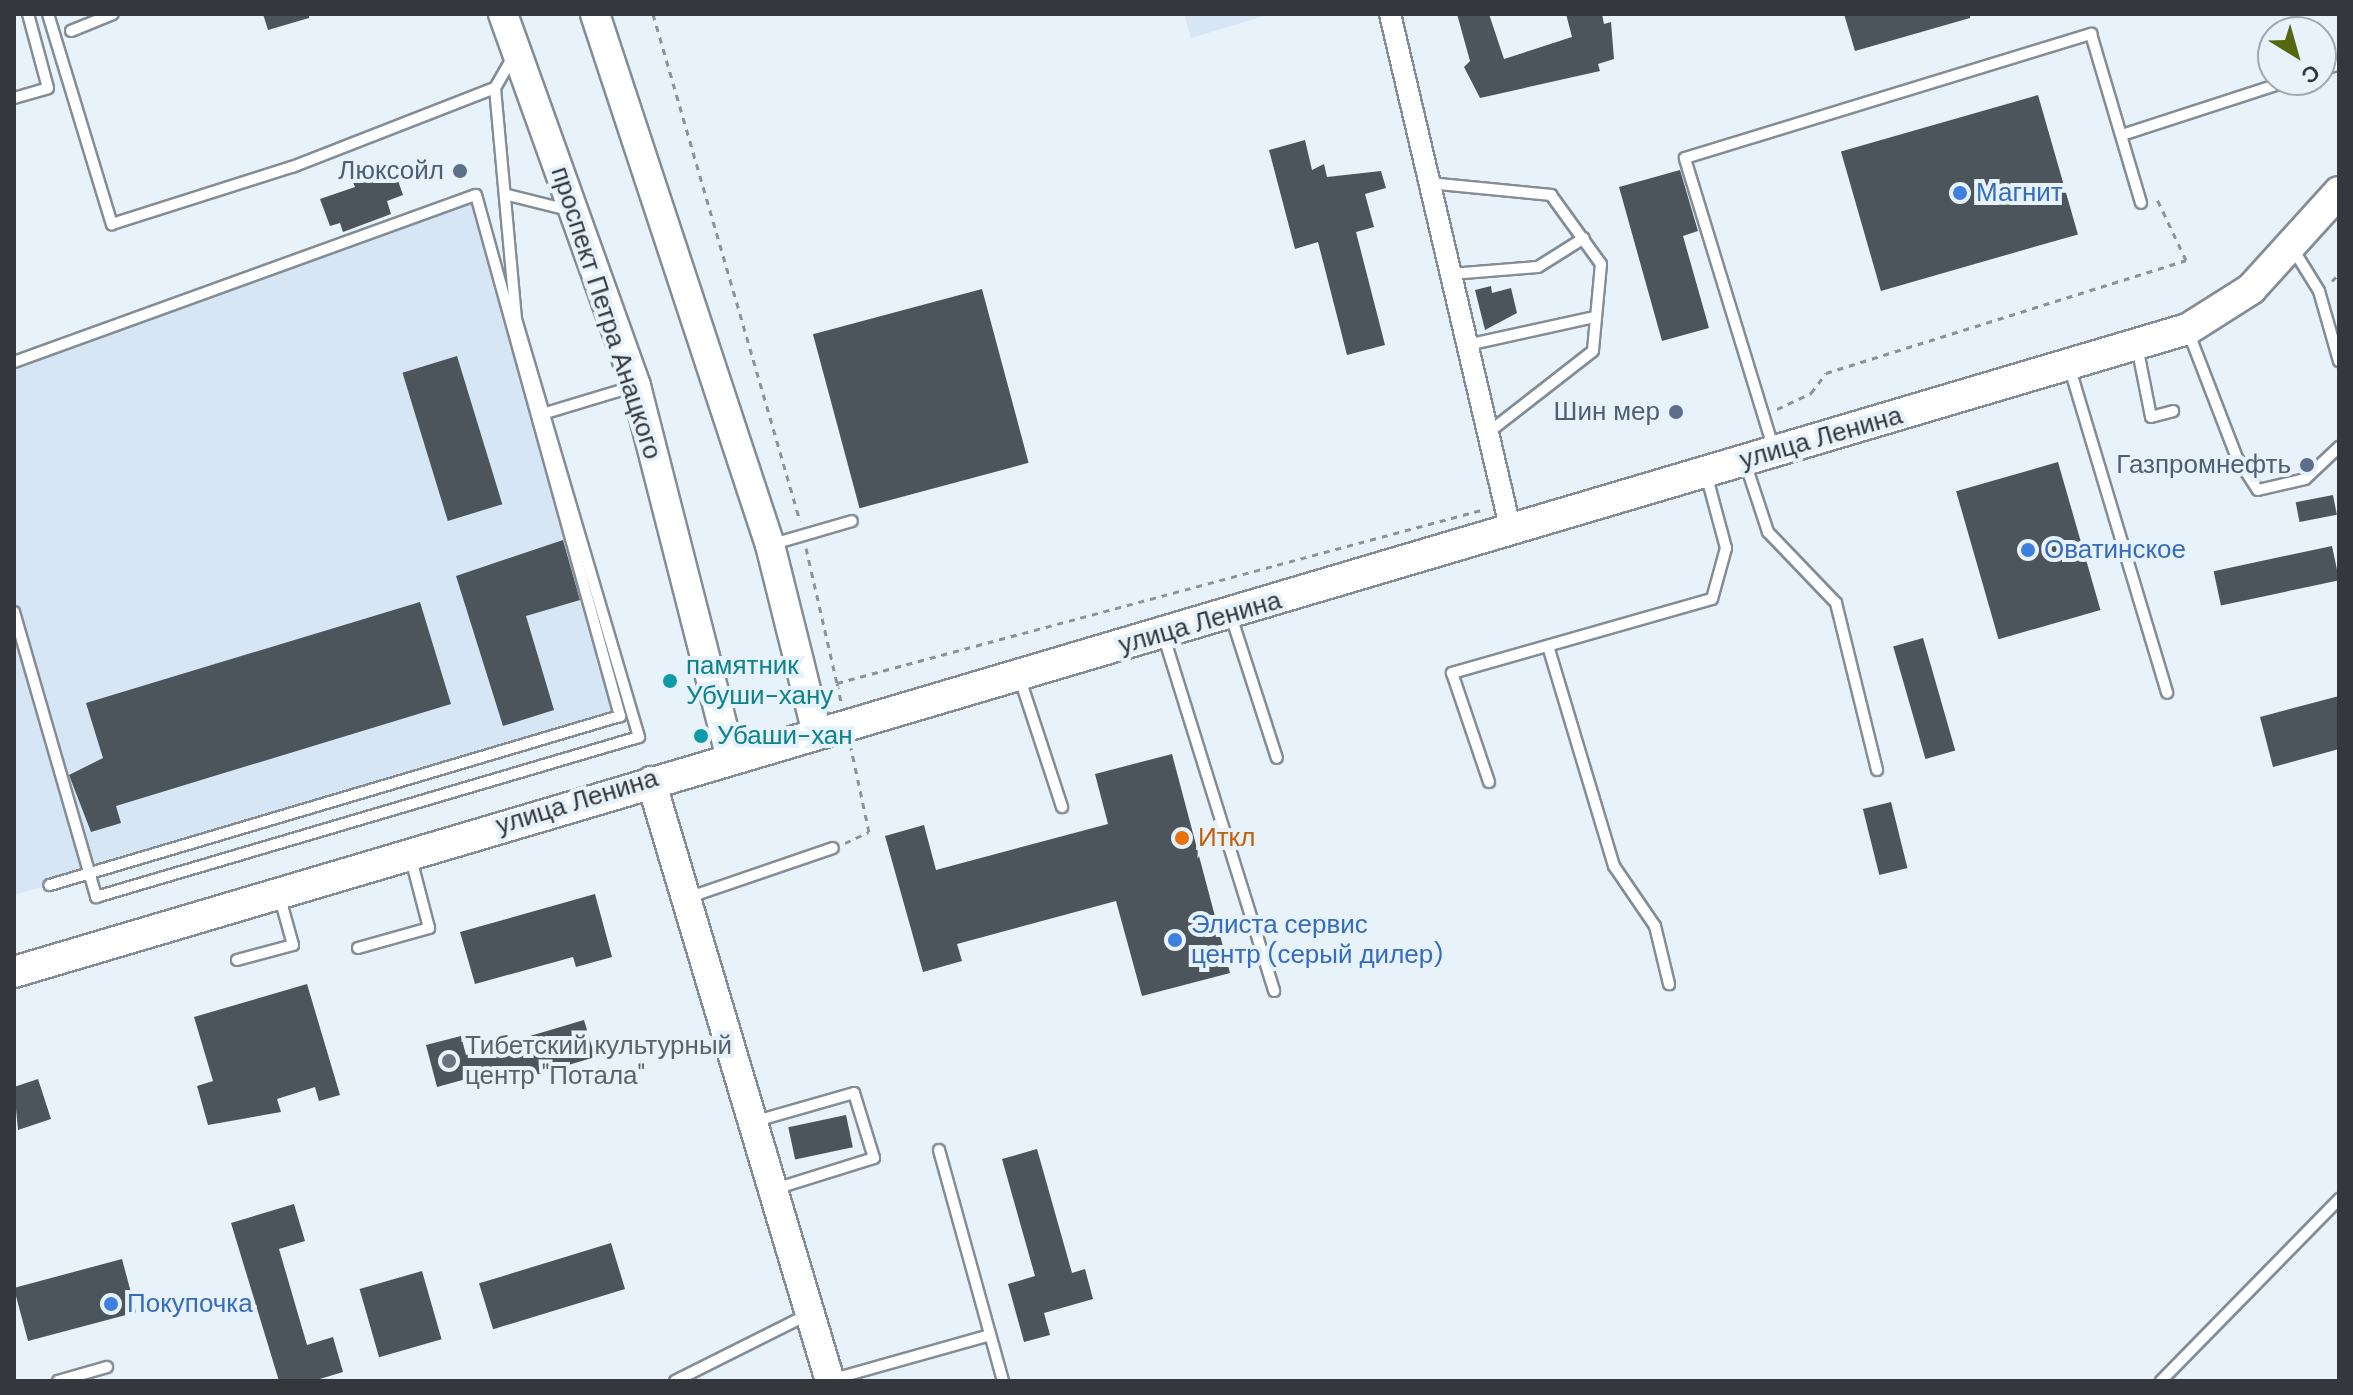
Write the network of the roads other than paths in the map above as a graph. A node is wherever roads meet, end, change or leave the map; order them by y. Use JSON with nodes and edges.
{"nodes":[{"id":1,"x":28,"y":14,"type":"edge"},
{"id":2,"x":48,"y":14,"type":"edge"},
{"id":3,"x":113,"y":14,"type":"edge"},
{"id":4,"x":503,"y":14,"type":"edge"},
{"id":5,"x":595,"y":14,"type":"edge"},
{"id":6,"x":1390,"y":14,"type":"edge"},
{"id":7,"x":71,"y":31,"type":"dead end"},
{"id":8,"x":517,"y":50,"type":"junction"},
{"id":9,"x":495,"y":88,"type":"junction"},
{"id":10,"x":2257,"y":91,"type":"edge"},
{"id":11,"x":14,"y":98,"type":"edge"},
{"id":12,"x":2122,"y":135,"type":"junction"},
{"id":13,"x":1427,"y":183,"type":"junction"},
{"id":14,"x":2339,"y":192,"type":"edge"},
{"id":15,"x":508,"y":195,"type":"junction"},
{"id":16,"x":2141,"y":203,"type":"dead end"},
{"id":17,"x":576,"y":212,"type":"junction"},
{"id":18,"x":1584,"y":238,"type":"junction"},
{"id":19,"x":2292,"y":247,"type":"junction"},
{"id":20,"x":1449,"y":274,"type":"junction"},
{"id":21,"x":1594,"y":317,"type":"junction"},
{"id":22,"x":2188,"y":329,"type":"junction"},
{"id":23,"x":2137,"y":344,"type":"junction"},
{"id":24,"x":1466,"y":345,"type":"junction"},
{"id":25,"x":2339,"y":361,"type":"edge"},
{"id":26,"x":14,"y":362,"type":"edge"},
{"id":27,"x":2069,"y":365,"type":"junction"},
{"id":28,"x":636,"y":386,"type":"junction"},
{"id":29,"x":2173,"y":411,"type":"dead end"},
{"id":30,"x":549,"y":412,"type":"junction"},
{"id":31,"x":1487,"y":434,"type":"junction"},
{"id":32,"x":2339,"y":447,"type":"edge"},
{"id":33,"x":1774,"y":451,"type":"junction"},
{"id":34,"x":1745,"y":460,"type":"junction"},
{"id":35,"x":1705,"y":472,"type":"junction"},
{"id":36,"x":1508,"y":518,"type":"junction"},
{"id":37,"x":852,"y":521,"type":"dead end"},
{"id":38,"x":770,"y":545,"type":"junction"},
{"id":39,"x":14,"y":612,"type":"edge"},
{"id":40,"x":1231,"y":616,"type":"junction"},
{"id":41,"x":1163,"y":634,"type":"junction"},
{"id":42,"x":1548,"y":646,"type":"junction"},
{"id":43,"x":1019,"y":675,"type":"junction"},
{"id":44,"x":2167,"y":693,"type":"dead end"},
{"id":45,"x":816,"y":730,"type":"junction"},
{"id":46,"x":730,"y":756,"type":"junction"},
{"id":47,"x":1277,"y":758,"type":"dead end"},
{"id":48,"x":1877,"y":770,"type":"dead end"},
{"id":49,"x":651,"y":781,"type":"junction"},
{"id":50,"x":1489,"y":782,"type":"dead end"},
{"id":51,"x":1062,"y":807,"type":"dead end"},
{"id":52,"x":833,"y":848,"type":"road end"},
{"id":53,"x":409,"y":853,"type":"junction"},
{"id":54,"x":90,"y":873,"type":"junction"},
{"id":55,"x":50,"y":885,"type":"dead end"},
{"id":56,"x":279,"y":892,"type":"junction"},
{"id":57,"x":686,"y":899,"type":"junction"},
{"id":58,"x":358,"y":948,"type":"dead end"},
{"id":59,"x":237,"y":960,"type":"dead end"},
{"id":60,"x":14,"y":972,"type":"edge"},
{"id":61,"x":1669,"y":984,"type":"dead end"},
{"id":62,"x":1274,"y":991,"type":"dead end"},
{"id":63,"x":751,"y":1123,"type":"junction"},
{"id":64,"x":939,"y":1150,"type":"dead end"},
{"id":65,"x":771,"y":1190,"type":"junction"},
{"id":66,"x":2339,"y":1199,"type":"edge"},
{"id":67,"x":809,"y":1314,"type":"junction"},
{"id":68,"x":990,"y":1335,"type":"junction"},
{"id":69,"x":107,"y":1367,"type":"dead end"},
{"id":70,"x":830,"y":1380,"type":"edge"},
{"id":71,"x":58,"y":1381,"type":"edge"},
{"id":72,"x":675,"y":1381,"type":"edge"},
{"id":73,"x":1003,"y":1381,"type":"edge"},
{"id":74,"x":2161,"y":1381,"type":"edge"}],
"edges":[{"from":1,"to":11,"type":"lane"},
{"from":2,"to":9,"type":"lane"},
{"from":3,"to":7,"type":"lane"},
{"from":4,"to":8,"type":"main road","name":"проспект Петра Анацкого"},
{"from":5,"to":38,"type":"main road"},
{"from":6,"to":13,"type":"street"},
{"from":8,"to":9,"type":"lane"},
{"from":8,"to":17,"type":"main road","name":"проспект Петра Анацкого"},
{"from":9,"to":15,"type":"lane"},
{"from":10,"to":12,"type":"lane"},
{"from":12,"to":16,"type":"lane"},
{"from":12,"to":33,"type":"lane"},
{"from":13,"to":18,"type":"lane"},
{"from":13,"to":20,"type":"street"},
{"from":14,"to":19,"type":"main road","name":"улица Ленина"},
{"from":15,"to":17,"type":"lane"},
{"from":15,"to":30,"type":"lane"},
{"from":17,"to":28,"type":"main road","name":"проспект Петра Анацкого"},
{"from":18,"to":20,"type":"lane"},
{"from":18,"to":21,"type":"lane"},
{"from":19,"to":22,"type":"main road","name":"улица Ленина"},
{"from":19,"to":25,"type":"lane"},
{"from":20,"to":24,"type":"street"},
{"from":21,"to":24,"type":"lane"},
{"from":21,"to":31,"type":"lane"},
{"from":22,"to":23,"type":"main road","name":"улица Ленина"},
{"from":22,"to":32,"type":"lane"},
{"from":23,"to":27,"type":"main road","name":"улица Ленина"},
{"from":23,"to":29,"type":"lane"},
{"from":24,"to":31,"type":"street"},
{"from":26,"to":54,"type":"lane"},
{"from":27,"to":33,"type":"main road","name":"улица Ленина"},
{"from":27,"to":44,"type":"lane"},
{"from":28,"to":30,"type":"lane"},
{"from":28,"to":46,"type":"main road","name":"проспект Петра Анацкого"},
{"from":30,"to":54,"type":"lane"},
{"from":31,"to":36,"type":"street"},
{"from":33,"to":34,"type":"main road","name":"улица Ленина"},
{"from":34,"to":35,"type":"main road","name":"улица Ленина"},
{"from":34,"to":48,"type":"lane"},
{"from":35,"to":36,"type":"main road","name":"улица Ленина"},
{"from":35,"to":42,"type":"lane"},
{"from":36,"to":40,"type":"main road","name":"улица Ленина"},
{"from":37,"to":38,"type":"lane"},
{"from":38,"to":45,"type":"main road"},
{"from":39,"to":54,"type":"lane"},
{"from":40,"to":41,"type":"main road","name":"улица Ленина"},
{"from":40,"to":47,"type":"lane"},
{"from":41,"to":43,"type":"main road","name":"улица Ленина"},
{"from":41,"to":62,"type":"lane"},
{"from":42,"to":50,"type":"lane"},
{"from":42,"to":61,"type":"lane"},
{"from":43,"to":45,"type":"main road","name":"улица Ленина"},
{"from":43,"to":51,"type":"lane"},
{"from":45,"to":46,"type":"main road","name":"улица Ленина"},
{"from":46,"to":49,"type":"main road","name":"улица Ленина"},
{"from":49,"to":53,"type":"main road","name":"улица Ленина"},
{"from":49,"to":57,"type":"main road"},
{"from":52,"to":57,"type":"lane"},
{"from":53,"to":56,"type":"main road","name":"улица Ленина"},
{"from":53,"to":58,"type":"lane"},
{"from":54,"to":55,"type":"lane"},
{"from":56,"to":59,"type":"lane"},
{"from":56,"to":60,"type":"main road","name":"улица Ленина"},
{"from":57,"to":63,"type":"main road"},
{"from":63,"to":65,"type":"main road"},
{"from":63,"to":65,"type":"lane"},
{"from":64,"to":68,"type":"lane"},
{"from":65,"to":67,"type":"main road"},
{"from":66,"to":74,"type":"lane"},
{"from":67,"to":70,"type":"main road"},
{"from":67,"to":72,"type":"lane"},
{"from":68,"to":70,"type":"lane"},
{"from":68,"to":73,"type":"lane"},
{"from":69,"to":71,"type":"lane"}]}
